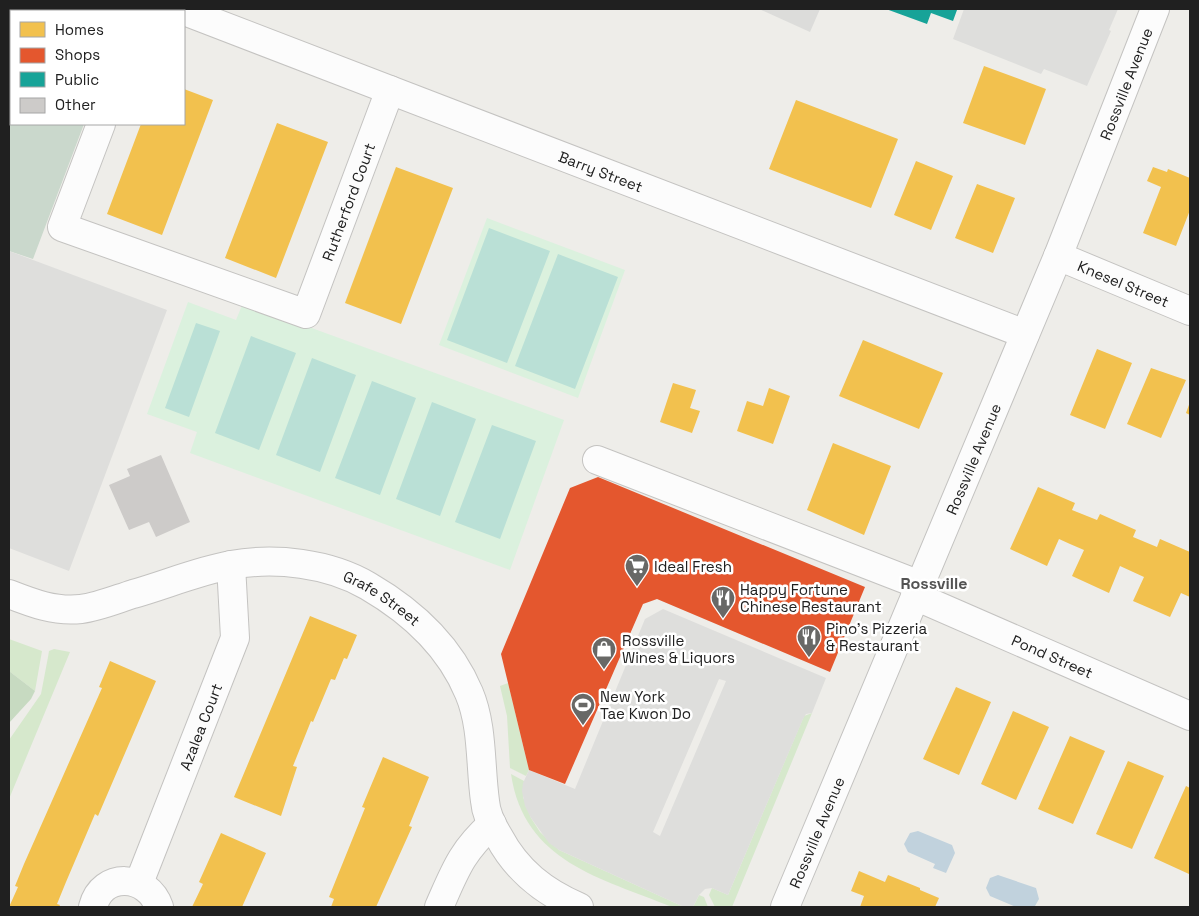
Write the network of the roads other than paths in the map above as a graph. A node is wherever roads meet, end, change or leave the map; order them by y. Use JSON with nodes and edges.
{"nodes":[{"id":1,"x":1155,"y":9,"type":"edge"},
{"id":2,"x":185,"y":11,"type":"edge"},
{"id":3,"x":390,"y":90,"type":"junction"},
{"id":4,"x":101,"y":125,"type":"edge"},
{"id":5,"x":1058,"y":256,"type":"junction"},
{"id":6,"x":1190,"y":311,"type":"edge"},
{"id":7,"x":1025,"y":334,"type":"junction"},
{"id":8,"x":597,"y":460,"type":"dead end"},
{"id":9,"x":231,"y":565,"type":"junction"},
{"id":10,"x":917,"y":591,"type":"junction"},
{"id":11,"x":9,"y":594,"type":"edge"},
{"id":12,"x":1190,"y":716,"type":"edge"},
{"id":13,"x":492,"y":824,"type":"junction"},
{"id":14,"x":138,"y":883,"type":"junction"},
{"id":15,"x":93,"y":907,"type":"edge"},
{"id":16,"x":159,"y":907,"type":"edge"},
{"id":17,"x":439,"y":907,"type":"edge"},
{"id":18,"x":579,"y":907,"type":"edge"},
{"id":19,"x":785,"y":907,"type":"edge"}],
"edges":[{"from":1,"to":5,"type":"street","name":"Rossville Avenue"},
{"from":2,"to":3,"type":"street","name":"Barry Street"},
{"from":3,"to":4,"type":"street","name":"Rutherford Court"},
{"from":3,"to":7,"type":"street","name":"Barry Street"},
{"from":5,"to":6,"type":"street","name":"Knesel Street"},
{"from":5,"to":7,"type":"street","name":"Rossville Avenue"},
{"from":7,"to":10,"type":"street","name":"Rossville Avenue"},
{"from":8,"to":10,"type":"street","name":"Pond Street"},
{"from":9,"to":11,"type":"street","name":"Grafe Street"},
{"from":9,"to":13,"type":"street","name":"Grafe Street"},
{"from":9,"to":14,"type":"street","name":"Azalea Court"},
{"from":10,"to":12,"type":"street","name":"Pond Street"},
{"from":10,"to":19,"type":"street","name":"Rossville Avenue"},
{"from":13,"to":17,"type":"street"},
{"from":13,"to":18,"type":"street","name":"Grafe Street"},
{"from":14,"to":15,"type":"street"},
{"from":14,"to":16,"type":"street"}]}
